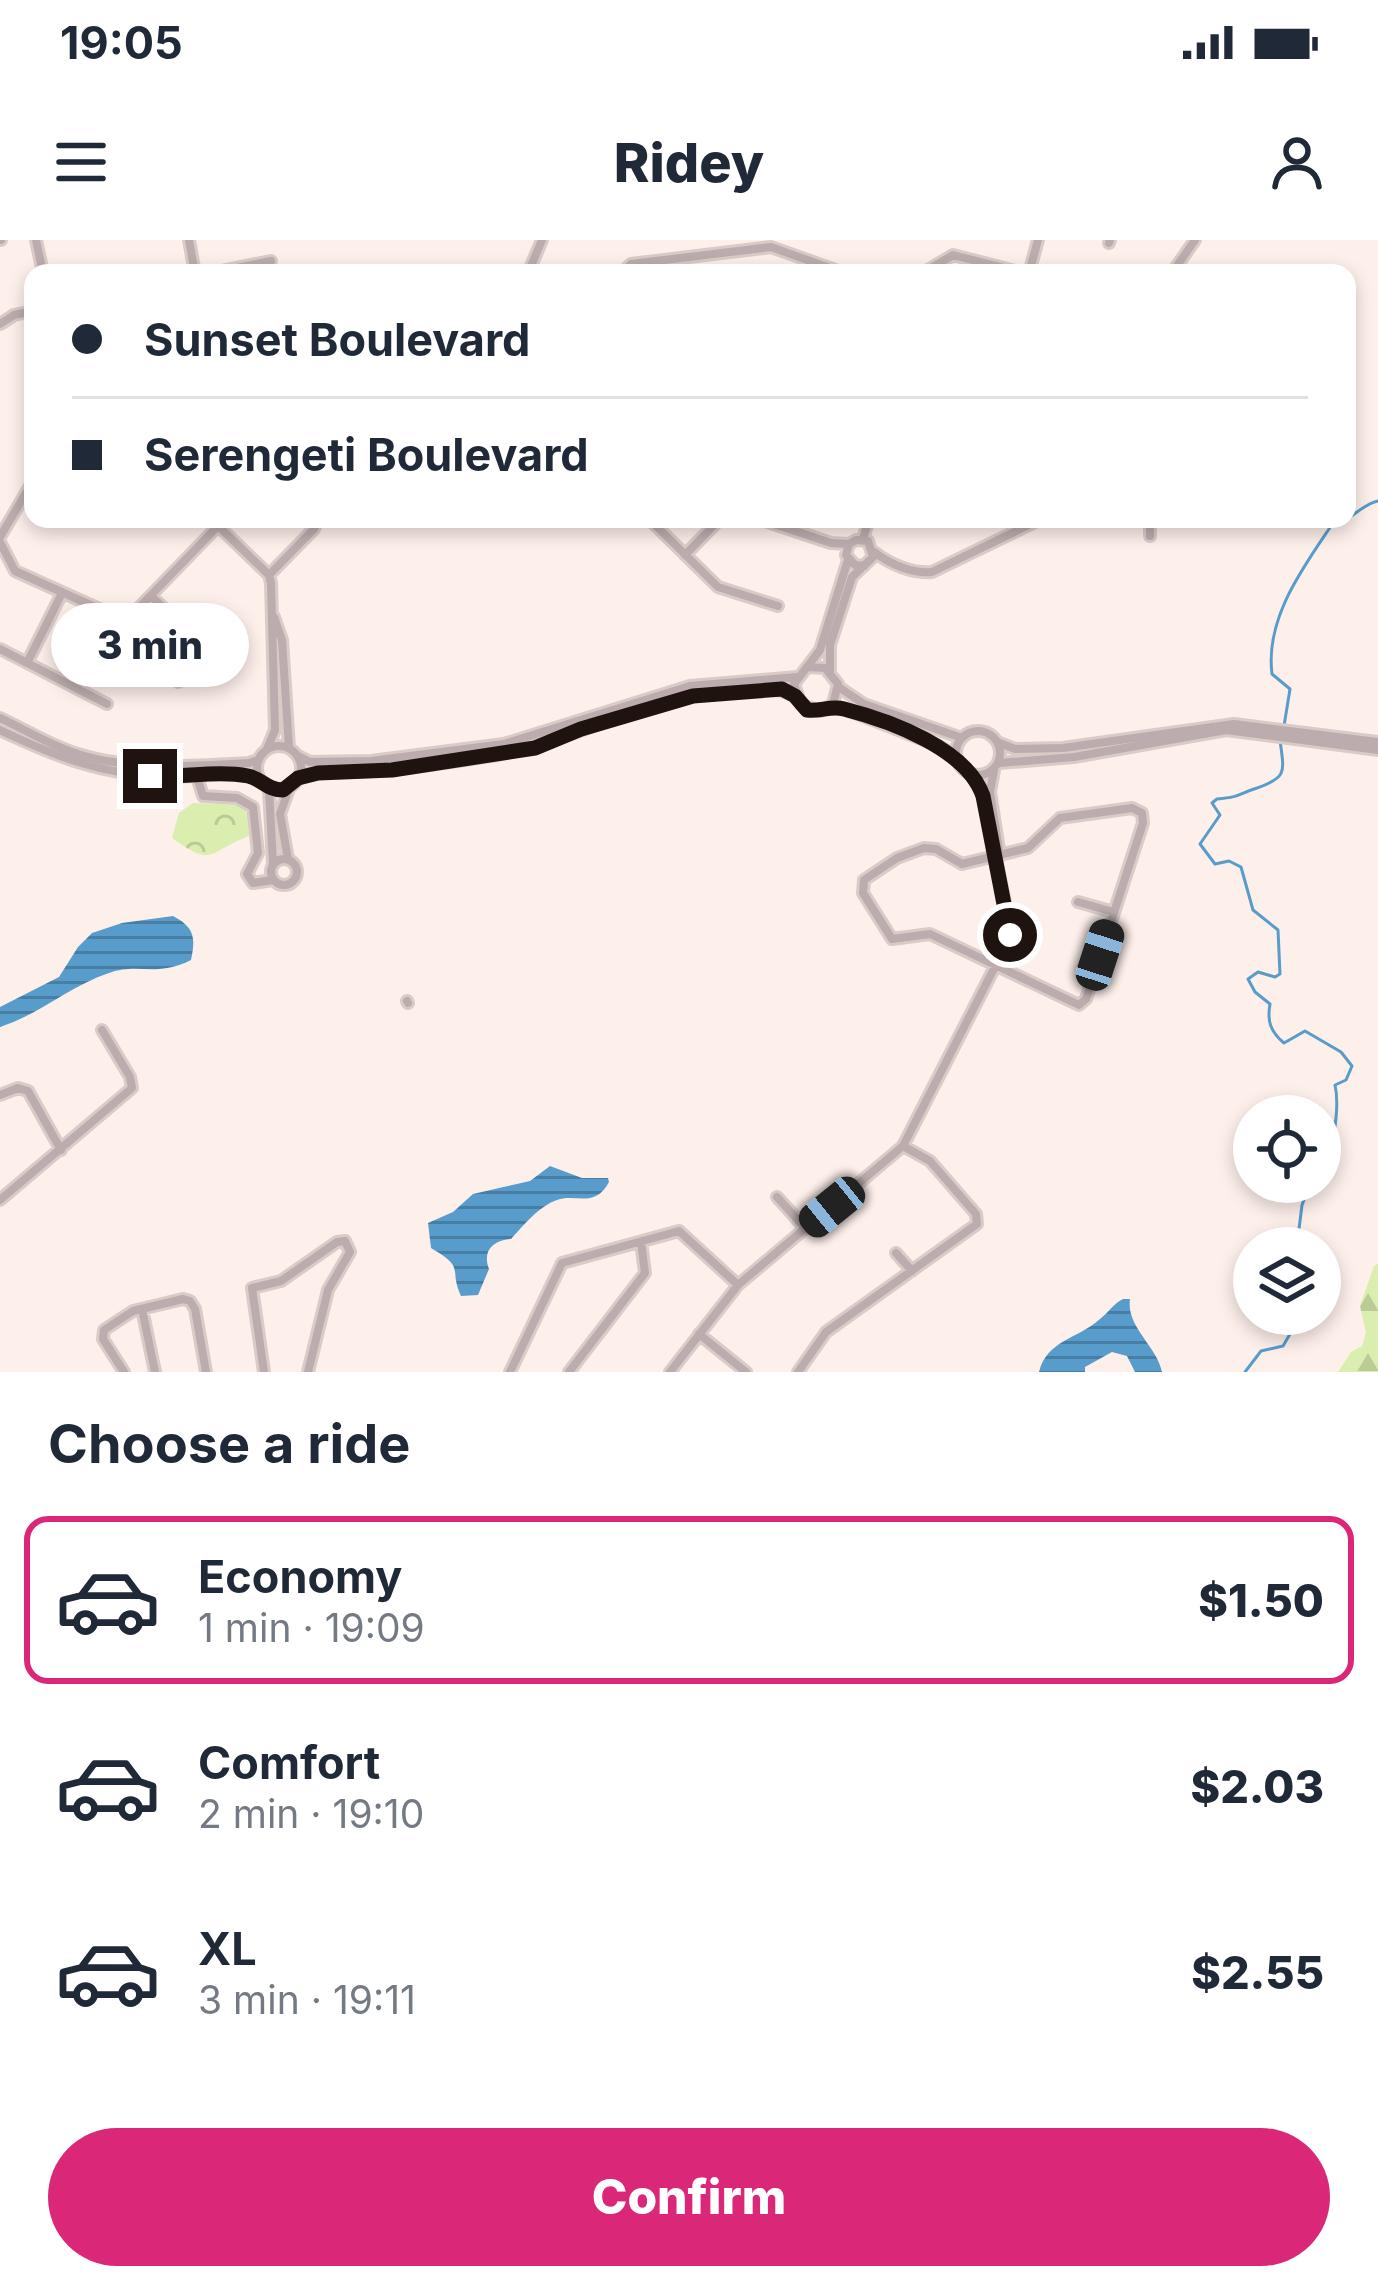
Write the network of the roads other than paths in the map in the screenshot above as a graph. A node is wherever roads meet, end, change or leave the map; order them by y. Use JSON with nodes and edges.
{"nodes":[{"id":1,"x":771,"y":243,"type":"edge"},
{"id":2,"x":271,"y":261,"type":"dead end"},
{"id":3,"x":256,"y":264,"type":"edge"},
{"id":4,"x":631,"y":264,"type":"edge"},
{"id":5,"x":822,"y":264,"type":"edge"},
{"id":6,"x":938,"y":264,"type":"edge"},
{"id":7,"x":990,"y":264,"type":"edge"},
{"id":8,"x":24,"y":497,"type":"edge"},
{"id":9,"x":210,"y":528,"type":"edge"},
{"id":10,"x":219,"y":528,"type":"edge"},
{"id":11,"x":314,"y":528,"type":"edge"},
{"id":12,"x":658,"y":528,"type":"edge"},
{"id":13,"x":712,"y":528,"type":"edge"},
{"id":14,"x":785,"y":528,"type":"edge"},
{"id":15,"x":866,"y":528,"type":"edge"},
{"id":16,"x":1022,"y":528,"type":"edge"},
{"id":17,"x":1150,"y":528,"type":"edge"},
{"id":18,"x":1150,"y":536,"type":"dead end"},
{"id":19,"x":0,"y":539,"type":"edge"},
{"id":20,"x":862,"y":539,"type":"junction"},
{"id":21,"x":832,"y":544,"type":"junction"},
{"id":22,"x":849,"y":544,"type":"junction"},
{"id":23,"x":874,"y":552,"type":"junction"},
{"id":24,"x":686,"y":555,"type":"junction"},
{"id":25,"x":847,"y":557,"type":"junction"},
{"id":26,"x":886,"y":562,"type":"junction"},
{"id":27,"x":866,"y":565,"type":"junction"},
{"id":28,"x":269,"y":575,"type":"junction"},
{"id":29,"x":62,"y":593,"type":"junction"},
{"id":30,"x":152,"y":597,"type":"junction"},
{"id":31,"x":778,"y":606,"type":"dead end"},
{"id":32,"x":838,"y":607,"type":"junction"},
{"id":33,"x":231,"y":626,"type":"dead end"},
{"id":34,"x":0,"y":649,"type":"edge"},
{"id":35,"x":207,"y":649,"type":"junction"},
{"id":36,"x":28,"y":661,"type":"junction"},
{"id":37,"x":809,"y":668,"type":"junction"},
{"id":38,"x":830,"y":671,"type":"junction"},
{"id":39,"x":278,"y":673,"type":"junction"},
{"id":40,"x":797,"y":677,"type":"junction"},
{"id":41,"x":178,"y":682,"type":"dead end"},
{"id":42,"x":838,"y":687,"type":"junction"},
{"id":43,"x":795,"y":696,"type":"junction"},
{"id":44,"x":107,"y":704,"type":"dead end"},
{"id":45,"x":827,"y":709,"type":"junction"},
{"id":46,"x":0,"y":718,"type":"edge"},
{"id":47,"x":1260,"y":729,"type":"junction"},
{"id":48,"x":0,"y":730,"type":"edge"},
{"id":49,"x":962,"y":738,"type":"junction"},
{"id":50,"x":997,"y":742,"type":"junction"},
{"id":51,"x":1378,"y":746,"type":"edge"},
{"id":52,"x":289,"y":748,"type":"junction"},
{"id":53,"x":267,"y":749,"type":"junction"},
{"id":54,"x":298,"y":756,"type":"junction"},
{"id":55,"x":956,"y":756,"type":"junction"},
{"id":56,"x":258,"y":760,"type":"junction"},
{"id":57,"x":996,"y":766,"type":"junction"},
{"id":58,"x":973,"y":775,"type":"junction"},
{"id":59,"x":197,"y":777,"type":"junction"},
{"id":60,"x":298,"y":778,"type":"junction"},
{"id":61,"x":260,"y":780,"type":"junction"},
{"id":62,"x":269,"y":788,"type":"junction"},
{"id":63,"x":290,"y":788,"type":"junction"},
{"id":64,"x":991,"y":825,"type":"junction"},
{"id":65,"x":288,"y":859,"type":"junction"},
{"id":66,"x":996,"y":859,"type":"junction"},
{"id":67,"x":272,"y":866,"type":"junction"},
{"id":68,"x":273,"y":880,"type":"junction"},
{"id":69,"x":1078,"y":902,"type":"dead end"},
{"id":70,"x":1114,"y":912,"type":"junction"},
{"id":71,"x":995,"y":965,"type":"junction"},
{"id":72,"x":102,"y":1030,"type":"dead end"},
{"id":73,"x":0,"y":1095,"type":"edge"},
{"id":74,"x":903,"y":1146,"type":"junction"},
{"id":75,"x":61,"y":1150,"type":"junction"},
{"id":76,"x":777,"y":1197,"type":"dead end"},
{"id":77,"x":0,"y":1200,"type":"edge"},
{"id":78,"x":806,"y":1228,"type":"junction"},
{"id":79,"x":640,"y":1242,"type":"junction"},
{"id":80,"x":896,"y":1253,"type":"dead end"},
{"id":81,"x":911,"y":1271,"type":"junction"},
{"id":82,"x":738,"y":1285,"type":"junction"},
{"id":83,"x":142,"y":1309,"type":"junction"},
{"id":84,"x":699,"y":1334,"type":"junction"},
{"id":85,"x":124,"y":1372,"type":"edge"},
{"id":86,"x":155,"y":1372,"type":"edge"},
{"id":87,"x":206,"y":1372,"type":"edge"},
{"id":88,"x":264,"y":1372,"type":"edge"},
{"id":89,"x":308,"y":1372,"type":"edge"},
{"id":90,"x":510,"y":1372,"type":"edge"},
{"id":91,"x":568,"y":1372,"type":"edge"},
{"id":92,"x":670,"y":1372,"type":"edge"},
{"id":93,"x":746,"y":1372,"type":"edge"},
{"id":94,"x":798,"y":1372,"type":"edge"}],
"edges":[{"from":1,"to":4,"type":"street"},
{"from":1,"to":5,"type":"street"},
{"from":2,"to":3,"type":"street"},
{"from":6,"to":7,"type":"street"},
{"from":8,"to":19,"type":"street"},
{"from":9,"to":30,"type":"street"},
{"from":10,"to":28,"type":"street"},
{"from":11,"to":28,"type":"street"},
{"from":12,"to":24,"type":"street"},
{"from":13,"to":24,"type":"street"},
{"from":14,"to":21,"type":"street"},
{"from":15,"to":20,"type":"street"},
{"from":16,"to":26,"type":"street"},
{"from":17,"to":18,"type":"street"},
{"from":19,"to":29,"type":"street"},
{"from":20,"to":22,"type":"street"},
{"from":20,"to":23,"type":"street"},
{"from":21,"to":22,"type":"street"},
{"from":21,"to":25,"type":"street"},
{"from":22,"to":25,"type":"street"},
{"from":23,"to":26,"type":"street"},
{"from":23,"to":27,"type":"street"},
{"from":24,"to":31,"type":"street"},
{"from":25,"to":27,"type":"street"},
{"from":25,"to":32,"type":"street"},
{"from":26,"to":27,"type":"street"},
{"from":27,"to":32,"type":"street"},
{"from":28,"to":39,"type":"street"},
{"from":29,"to":30,"type":"street"},
{"from":29,"to":36,"type":"street"},
{"from":30,"to":35,"type":"street"},
{"from":32,"to":37,"type":"street"},
{"from":32,"to":38,"type":"street"},
{"from":33,"to":35,"type":"street"},
{"from":34,"to":36,"type":"street"},
{"from":35,"to":41,"type":"street"},
{"from":36,"to":44,"type":"street"},
{"from":37,"to":38,"type":"street"},
{"from":37,"to":40,"type":"street"},
{"from":38,"to":42,"type":"street"},
{"from":39,"to":52,"type":"street"},
{"from":39,"to":53,"type":"street"},
{"from":40,"to":43,"type":"street"},
{"from":40,"to":54,"type":"street"},
{"from":42,"to":45,"type":"street"},
{"from":42,"to":49,"type":"street"},
{"from":43,"to":45,"type":"street"},
{"from":43,"to":60,"type":"street"},
{"from":45,"to":55,"type":"street"},
{"from":46,"to":56,"type":"street"},
{"from":47,"to":50,"type":"street"},
{"from":47,"to":51,"type":"street"},
{"from":47,"to":57,"type":"street"},
{"from":48,"to":59,"type":"street"},
{"from":49,"to":50,"type":"street"},
{"from":49,"to":55,"type":"street"},
{"from":50,"to":57,"type":"street"},
{"from":52,"to":53,"type":"street"},
{"from":52,"to":54,"type":"street"},
{"from":53,"to":56,"type":"street"},
{"from":54,"to":60,"type":"street"},
{"from":55,"to":58,"type":"street"},
{"from":56,"to":61,"type":"street"},
{"from":57,"to":58,"type":"street"},
{"from":57,"to":64,"type":"street"},
{"from":58,"to":64,"type":"street"},
{"from":59,"to":61,"type":"street"},
{"from":59,"to":68,"type":"street"},
{"from":60,"to":63,"type":"street"},
{"from":61,"to":62,"type":"street"},
{"from":62,"to":63,"type":"street"},
{"from":62,"to":67,"type":"street"},
{"from":63,"to":65,"type":"street"},
{"from":64,"to":66,"type":"street"},
{"from":65,"to":67,"type":"street"},
{"from":65,"to":68,"type":"street"},
{"from":66,"to":70,"type":"street"},
{"from":66,"to":71,"type":"street"},
{"from":66,"to":71,"type":"street"},
{"from":67,"to":68,"type":"street"},
{"from":69,"to":70,"type":"street"},
{"from":70,"to":71,"type":"street"},
{"from":71,"to":74,"type":"street"},
{"from":72,"to":75,"type":"street"},
{"from":73,"to":75,"type":"street"},
{"from":74,"to":78,"type":"street"},
{"from":74,"to":81,"type":"street"},
{"from":75,"to":77,"type":"street"},
{"from":76,"to":78,"type":"street"},
{"from":78,"to":82,"type":"street"},
{"from":79,"to":82,"type":"street"},
{"from":79,"to":90,"type":"street"},
{"from":79,"to":91,"type":"street"},
{"from":80,"to":81,"type":"street"},
{"from":81,"to":94,"type":"street"},
{"from":82,"to":84,"type":"street"},
{"from":83,"to":85,"type":"street"},
{"from":83,"to":86,"type":"street"},
{"from":83,"to":87,"type":"street"},
{"from":84,"to":92,"type":"street"},
{"from":84,"to":93,"type":"street"},
{"from":88,"to":89,"type":"street"}]}
